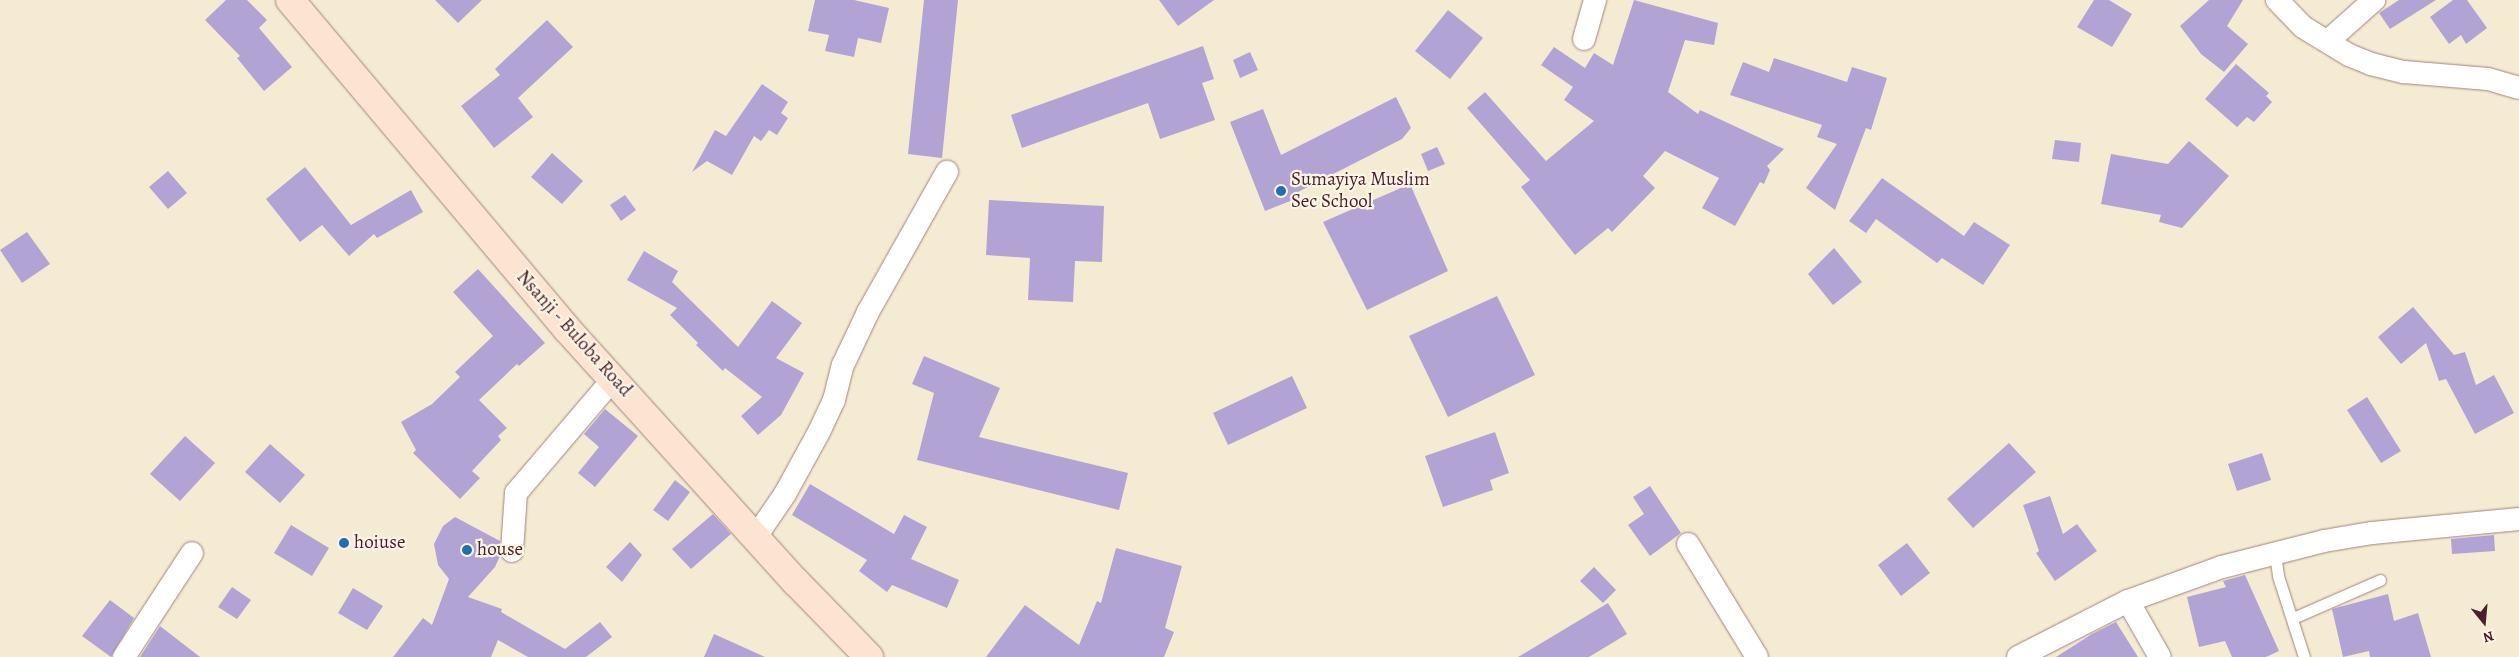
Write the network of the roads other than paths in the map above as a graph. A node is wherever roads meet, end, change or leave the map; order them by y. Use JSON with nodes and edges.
{"nodes":[{"id":1,"x":290,"y":0,"type":"edge"},
{"id":2,"x":1595,"y":0,"type":"edge"},
{"id":3,"x":2277,"y":0,"type":"edge"},
{"id":4,"x":2374,"y":0,"type":"edge"},
{"id":5,"x":1584,"y":39,"type":"dead end"},
{"id":6,"x":2328,"y":40,"type":"junction"},
{"id":7,"x":2519,"y":88,"type":"edge"},
{"id":8,"x":947,"y":172,"type":"dead end"},
{"id":9,"x":614,"y":378,"type":"junction"},
{"id":10,"x":2519,"y":519,"type":"edge"},
{"id":11,"x":756,"y":535,"type":"junction"},
{"id":12,"x":1688,"y":544,"type":"dead end"},
{"id":13,"x":512,"y":551,"type":"dead end"},
{"id":14,"x":192,"y":553,"type":"dead end"},
{"id":15,"x":2275,"y":554,"type":"junction"},
{"id":16,"x":2380,"y":580,"type":"dead end"},
{"id":17,"x":2128,"y":601,"type":"junction"},
{"id":18,"x":2293,"y":618,"type":"junction"},
{"id":19,"x":865,"y":655,"type":"edge"},
{"id":20,"x":124,"y":657,"type":"edge"},
{"id":21,"x":1757,"y":657,"type":"edge"},
{"id":22,"x":2018,"y":657,"type":"edge"},
{"id":23,"x":2160,"y":657,"type":"edge"},
{"id":24,"x":2304,"y":657,"type":"edge"}],
"edges":[{"from":1,"to":9,"type":"main road","name":"Nsanji - Buloba Road"},
{"from":2,"to":5,"type":"street"},
{"from":3,"to":6,"type":"street"},
{"from":4,"to":6,"type":"street"},
{"from":6,"to":7,"type":"street"},
{"from":8,"to":11,"type":"street"},
{"from":9,"to":11,"type":"main road","name":"Nsanji - Buloba Road"},
{"from":9,"to":13,"type":"street"},
{"from":10,"to":15,"type":"street"},
{"from":11,"to":19,"type":"main road","name":"Nsanji - Buloba Road"},
{"from":12,"to":21,"type":"street"},
{"from":14,"to":20,"type":"street"},
{"from":15,"to":17,"type":"street"},
{"from":15,"to":18,"type":"lane"},
{"from":16,"to":18,"type":"lane"},
{"from":17,"to":22,"type":"street"},
{"from":17,"to":23,"type":"street"},
{"from":18,"to":24,"type":"lane"}]}
